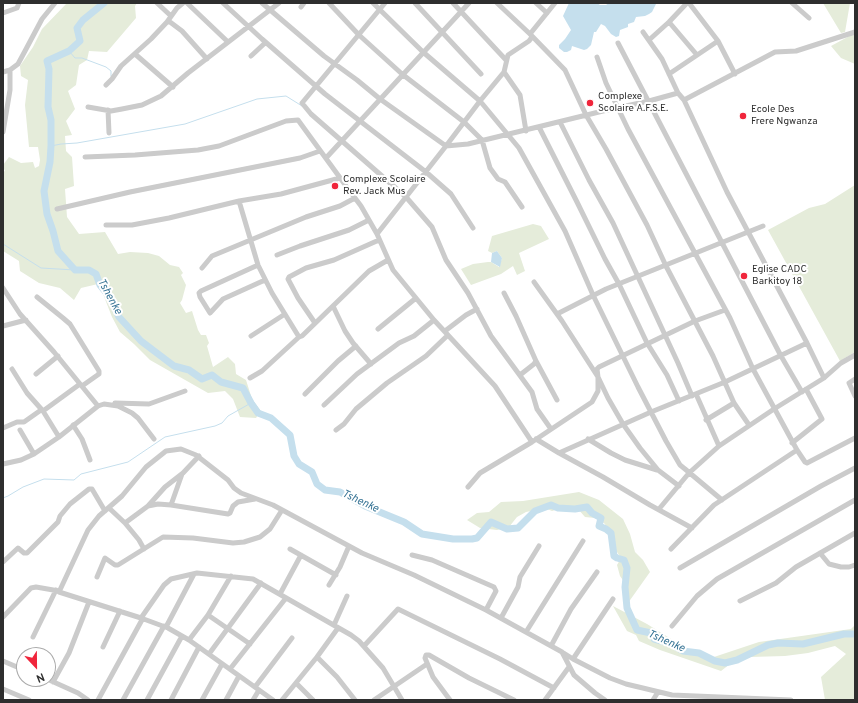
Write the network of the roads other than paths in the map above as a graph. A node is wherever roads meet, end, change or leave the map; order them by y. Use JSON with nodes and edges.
{"nodes":[{"id":1,"x":19,"y":3,"type":"edge"},
{"id":2,"x":55,"y":3,"type":"edge"},
{"id":3,"x":157,"y":3,"type":"edge"},
{"id":4,"x":183,"y":3,"type":"edge"},
{"id":5,"x":187,"y":3,"type":"edge"},
{"id":6,"x":222,"y":3,"type":"edge"},
{"id":7,"x":262,"y":3,"type":"edge"},
{"id":8,"x":278,"y":3,"type":"edge"},
{"id":9,"x":329,"y":3,"type":"edge"},
{"id":10,"x":373,"y":3,"type":"edge"},
{"id":11,"x":385,"y":3,"type":"edge"},
{"id":12,"x":415,"y":3,"type":"edge"},
{"id":13,"x":453,"y":3,"type":"edge"},
{"id":14,"x":469,"y":3,"type":"edge"},
{"id":15,"x":497,"y":3,"type":"edge"},
{"id":16,"x":536,"y":3,"type":"edge"},
{"id":17,"x":555,"y":3,"type":"edge"},
{"id":18,"x":688,"y":3,"type":"edge"},
{"id":19,"x":792,"y":3,"type":"edge"},
{"id":20,"x":270,"y":10,"type":"junction"},
{"id":21,"x":379,"y":10,"type":"junction"},
{"id":22,"x":461,"y":11,"type":"junction"},
{"id":23,"x":3,"y":13,"type":"edge"},
{"id":24,"x":547,"y":13,"type":"junction"},
{"id":25,"x":170,"y":16,"type":"junction"},
{"id":26,"x":809,"y":18,"type":"dead end"},
{"id":27,"x":167,"y":22,"type":"junction"},
{"id":28,"x":669,"y":22,"type":"junction"},
{"id":29,"x":249,"y":26,"type":"junction"},
{"id":30,"x":442,"y":31,"type":"junction"},
{"id":31,"x":643,"y":32,"type":"dead end"},
{"id":32,"x":855,"y":32,"type":"edge"},
{"id":33,"x":359,"y":35,"type":"junction"},
{"id":34,"x":531,"y":35,"type":"junction"},
{"id":35,"x":649,"y":40,"type":"junction"},
{"id":36,"x":718,"y":41,"type":"junction"},
{"id":37,"x":228,"y":42,"type":"junction"},
{"id":38,"x":265,"y":42,"type":"junction"},
{"id":39,"x":618,"y":43,"type":"dead end"},
{"id":40,"x":423,"y":52,"type":"junction"},
{"id":41,"x":135,"y":54,"type":"junction"},
{"id":42,"x":697,"y":55,"type":"junction"},
{"id":43,"x":251,"y":56,"type":"dead end"},
{"id":44,"x":597,"y":57,"type":"dead end"},
{"id":45,"x":207,"y":58,"type":"junction"},
{"id":46,"x":506,"y":60,"type":"junction"},
{"id":47,"x":334,"y":63,"type":"junction"},
{"id":48,"x":7,"y":72,"type":"edge"},
{"id":49,"x":504,"y":72,"type":"junction"},
{"id":50,"x":402,"y":74,"type":"junction"},
{"id":51,"x":481,"y":74,"type":"dead end"},
{"id":52,"x":669,"y":74,"type":"junction"},
{"id":53,"x":735,"y":74,"type":"junction"},
{"id":54,"x":106,"y":85,"type":"dead end"},
{"id":55,"x":316,"y":86,"type":"junction"},
{"id":56,"x":172,"y":88,"type":"junction"},
{"id":57,"x":678,"y":93,"type":"junction"},
{"id":58,"x":380,"y":99,"type":"junction"},
{"id":59,"x":684,"y":100,"type":"junction"},
{"id":60,"x":480,"y":101,"type":"junction"},
{"id":61,"x":648,"y":101,"type":"junction"},
{"id":62,"x":88,"y":107,"type":"dead end"},
{"id":63,"x":618,"y":108,"type":"junction"},
{"id":64,"x":108,"y":110,"type":"junction"},
{"id":65,"x":586,"y":115,"type":"junction"},
{"id":66,"x":360,"y":121,"type":"junction"},
{"id":67,"x":464,"y":122,"type":"junction"},
{"id":68,"x":560,"y":122,"type":"junction"},
{"id":69,"x":539,"y":127,"type":"junction"},
{"id":70,"x":526,"y":131,"type":"junction"},
{"id":71,"x":3,"y":132,"type":"edge"},
{"id":72,"x":109,"y":133,"type":"dead end"},
{"id":73,"x":509,"y":135,"type":"junction"},
{"id":74,"x":482,"y":140,"type":"junction"},
{"id":75,"x":342,"y":141,"type":"junction"},
{"id":76,"x":446,"y":146,"type":"junction"},
{"id":77,"x":320,"y":151,"type":"junction"},
{"id":78,"x":85,"y":157,"type":"dead end"},
{"id":79,"x":326,"y":158,"type":"junction"},
{"id":80,"x":426,"y":172,"type":"junction"},
{"id":81,"x":340,"y":178,"type":"junction"},
{"id":82,"x":406,"y":197,"type":"junction"},
{"id":83,"x":355,"y":198,"type":"junction"},
{"id":84,"x":239,"y":201,"type":"junction"},
{"id":85,"x":522,"y":207,"type":"dead end"},
{"id":86,"x":57,"y":209,"type":"dead end"},
{"id":87,"x":369,"y":220,"type":"junction"},
{"id":88,"x":106,"y":225,"type":"dead end"},
{"id":89,"x":763,"y":226,"type":"dead end"},
{"id":90,"x":473,"y":228,"type":"dead end"},
{"id":91,"x":748,"y":232,"type":"junction"},
{"id":92,"x":377,"y":234,"type":"junction"},
{"id":93,"x":251,"y":240,"type":"junction"},
{"id":94,"x":379,"y":240,"type":"junction"},
{"id":95,"x":722,"y":242,"type":"junction"},
{"id":96,"x":695,"y":254,"type":"junction"},
{"id":97,"x":278,"y":255,"type":"dead end"},
{"id":98,"x":388,"y":260,"type":"junction"},
{"id":99,"x":258,"y":265,"type":"junction"},
{"id":100,"x":666,"y":266,"type":"junction"},
{"id":101,"x":202,"y":268,"type":"dead end"},
{"id":102,"x":637,"y":276,"type":"junction"},
{"id":103,"x":265,"y":280,"type":"junction"},
{"id":104,"x":534,"y":282,"type":"dead end"},
{"id":105,"x":619,"y":284,"type":"junction"},
{"id":106,"x":3,"y":288,"type":"edge"},
{"id":107,"x":504,"y":293,"type":"dead end"},
{"id":108,"x":593,"y":295,"type":"junction"},
{"id":109,"x":38,"y":297,"type":"dead end"},
{"id":110,"x":6,"y":298,"type":"edge"},
{"id":111,"x":416,"y":298,"type":"junction"},
{"id":112,"x":333,"y":306,"type":"junction"},
{"id":113,"x":477,"y":309,"type":"junction"},
{"id":114,"x":725,"y":310,"type":"junction"},
{"id":115,"x":285,"y":314,"type":"junction"},
{"id":116,"x":557,"y":314,"type":"junction"},
{"id":117,"x":26,"y":320,"type":"junction"},
{"id":118,"x":434,"y":320,"type":"junction"},
{"id":119,"x":695,"y":321,"type":"junction"},
{"id":120,"x":315,"y":323,"type":"junction"},
{"id":121,"x":3,"y":326,"type":"edge"},
{"id":122,"x":378,"y":329,"type":"dead end"},
{"id":123,"x":447,"y":333,"type":"junction"},
{"id":124,"x":665,"y":335,"type":"junction"},
{"id":125,"x":251,"y":336,"type":"dead end"},
{"id":126,"x":299,"y":337,"type":"junction"},
{"id":127,"x":647,"y":343,"type":"junction"},
{"id":128,"x":808,"y":343,"type":"junction"},
{"id":129,"x":356,"y":346,"type":"junction"},
{"id":130,"x":622,"y":355,"type":"junction"},
{"id":131,"x":855,"y":355,"type":"edge"},
{"id":132,"x":58,"y":356,"type":"junction"},
{"id":133,"x":781,"y":356,"type":"junction"},
{"id":134,"x":536,"y":361,"type":"junction"},
{"id":135,"x":371,"y":364,"type":"junction"},
{"id":136,"x":753,"y":368,"type":"junction"},
{"id":137,"x":12,"y":369,"type":"dead end"},
{"id":138,"x":36,"y":374,"type":"dead end"},
{"id":139,"x":520,"y":375,"type":"junction"},
{"id":140,"x":598,"y":376,"type":"junction"},
{"id":141,"x":250,"y":378,"type":"dead end"},
{"id":142,"x":824,"y":378,"type":"junction"},
{"id":143,"x":855,"y":379,"type":"edge"},
{"id":144,"x":725,"y":382,"type":"junction"},
{"id":145,"x":81,"y":385,"type":"junction"},
{"id":146,"x":185,"y":390,"type":"dead end"},
{"id":147,"x":804,"y":390,"type":"junction"},
{"id":148,"x":305,"y":394,"type":"dead end"},
{"id":149,"x":694,"y":395,"type":"junction"},
{"id":150,"x":855,"y":396,"type":"edge"},
{"id":151,"x":557,"y":400,"type":"dead end"},
{"id":152,"x":679,"y":401,"type":"junction"},
{"id":153,"x":734,"y":403,"type":"junction"},
{"id":154,"x":104,"y":404,"type":"junction"},
{"id":155,"x":324,"y":405,"type":"dead end"},
{"id":156,"x":98,"y":406,"type":"junction"},
{"id":157,"x":774,"y":409,"type":"junction"},
{"id":158,"x":42,"y":411,"type":"junction"},
{"id":159,"x":651,"y":412,"type":"junction"},
{"id":160,"x":706,"y":420,"type":"junction"},
{"id":161,"x":73,"y":424,"type":"junction"},
{"id":162,"x":623,"y":424,"type":"junction"},
{"id":163,"x":750,"y":426,"type":"junction"},
{"id":164,"x":3,"y":428,"type":"edge"},
{"id":165,"x":551,"y":429,"type":"junction"},
{"id":166,"x":20,"y":430,"type":"dead end"},
{"id":167,"x":336,"y":430,"type":"dead end"},
{"id":168,"x":59,"y":437,"type":"junction"},
{"id":169,"x":855,"y":438,"type":"edge"},
{"id":170,"x":154,"y":439,"type":"dead end"},
{"id":171,"x":534,"y":440,"type":"junction"},
{"id":172,"x":588,"y":440,"type":"junction"},
{"id":173,"x":792,"y":443,"type":"junction"},
{"id":174,"x":718,"y":446,"type":"junction"},
{"id":175,"x":797,"y":450,"type":"junction"},
{"id":176,"x":559,"y":453,"type":"junction"},
{"id":177,"x":34,"y":454,"type":"junction"},
{"id":178,"x":199,"y":456,"type":"junction"},
{"id":179,"x":90,"y":460,"type":"dead end"},
{"id":180,"x":3,"y":464,"type":"edge"},
{"id":181,"x":855,"y":468,"type":"edge"},
{"id":182,"x":658,"y":470,"type":"junction"},
{"id":183,"x":183,"y":473,"type":"junction"},
{"id":184,"x":689,"y":473,"type":"junction"},
{"id":185,"x":679,"y":486,"type":"junction"},
{"id":186,"x":468,"y":487,"type":"dead end"},
{"id":187,"x":256,"y":498,"type":"junction"},
{"id":188,"x":722,"y":500,"type":"junction"},
{"id":189,"x":855,"y":500,"type":"edge"},
{"id":190,"x":172,"y":505,"type":"junction"},
{"id":191,"x":148,"y":506,"type":"junction"},
{"id":192,"x":107,"y":509,"type":"junction"},
{"id":193,"x":659,"y":509,"type":"junction"},
{"id":194,"x":282,"y":510,"type":"junction"},
{"id":195,"x":125,"y":523,"type":"junction"},
{"id":196,"x":692,"y":528,"type":"junction"},
{"id":197,"x":855,"y":533,"type":"edge"},
{"id":198,"x":583,"y":541,"type":"dead end"},
{"id":199,"x":349,"y":546,"type":"junction"},
{"id":200,"x":539,"y":546,"type":"dead end"},
{"id":201,"x":144,"y":549,"type":"junction"},
{"id":202,"x":290,"y":549,"type":"dead end"},
{"id":203,"x":671,"y":549,"type":"dead end"},
{"id":204,"x":820,"y":553,"type":"junction"},
{"id":205,"x":301,"y":555,"type":"junction"},
{"id":206,"x":412,"y":555,"type":"dead end"},
{"id":207,"x":3,"y":562,"type":"edge"},
{"id":208,"x":855,"y":565,"type":"edge"},
{"id":209,"x":680,"y":568,"type":"dead end"},
{"id":210,"x":597,"y":572,"type":"dead end"},
{"id":211,"x":194,"y":574,"type":"junction"},
{"id":212,"x":336,"y":575,"type":"junction"},
{"id":213,"x":231,"y":576,"type":"junction"},
{"id":214,"x":97,"y":577,"type":"dead end"},
{"id":215,"x":261,"y":583,"type":"junction"},
{"id":216,"x":330,"y":584,"type":"dead end"},
{"id":217,"x":57,"y":591,"type":"junction"},
{"id":218,"x":280,"y":594,"type":"junction"},
{"id":219,"x":348,"y":596,"type":"dead end"},
{"id":220,"x":286,"y":598,"type":"junction"},
{"id":221,"x":613,"y":599,"type":"dead end"},
{"id":222,"x":740,"y":601,"type":"dead end"},
{"id":223,"x":89,"y":602,"type":"junction"},
{"id":224,"x":486,"y":610,"type":"junction"},
{"id":225,"x":120,"y":611,"type":"junction"},
{"id":226,"x":208,"y":615,"type":"junction"},
{"id":227,"x":3,"y":617,"type":"edge"},
{"id":228,"x":142,"y":618,"type":"junction"},
{"id":229,"x":501,"y":618,"type":"junction"},
{"id":230,"x":336,"y":626,"type":"junction"},
{"id":231,"x":672,"y":626,"type":"dead end"},
{"id":232,"x":165,"y":627,"type":"junction"},
{"id":233,"x":228,"y":629,"type":"junction"},
{"id":234,"x":526,"y":632,"type":"junction"},
{"id":235,"x":182,"y":636,"type":"junction"},
{"id":236,"x":33,"y":637,"type":"dead end"},
{"id":237,"x":292,"y":638,"type":"dead end"},
{"id":238,"x":189,"y":640,"type":"junction"},
{"id":239,"x":250,"y":644,"type":"junction"},
{"id":240,"x":364,"y":646,"type":"junction"},
{"id":241,"x":551,"y":646,"type":"junction"},
{"id":242,"x":103,"y":647,"type":"dead end"},
{"id":243,"x":199,"y":647,"type":"junction"},
{"id":244,"x":562,"y":652,"type":"junction"},
{"id":245,"x":209,"y":654,"type":"junction"},
{"id":246,"x":317,"y":657,"type":"junction"},
{"id":247,"x":573,"y":659,"type":"junction"},
{"id":248,"x":3,"y":661,"type":"edge"},
{"id":249,"x":222,"y":664,"type":"junction"},
{"id":250,"x":427,"y":664,"type":"junction"},
{"id":251,"x":16,"y":667,"type":"edge"},
{"id":252,"x":570,"y":667,"type":"junction"},
{"id":253,"x":230,"y":669,"type":"junction"},
{"id":254,"x":56,"y":676,"type":"edge"},
{"id":255,"x":239,"y":676,"type":"junction"},
{"id":256,"x":56,"y":683,"type":"edge"},
{"id":257,"x":296,"y":684,"type":"junction"},
{"id":258,"x":394,"y":687,"type":"junction"},
{"id":259,"x":257,"y":688,"type":"junction"},
{"id":260,"x":554,"y":688,"type":"junction"},
{"id":261,"x":3,"y":689,"type":"edge"},
{"id":262,"x":658,"y":692,"type":"junction"},
{"id":263,"x":672,"y":694,"type":"junction"},
{"id":264,"x":548,"y":699,"type":"edge"},
{"id":265,"x":754,"y":699,"type":"edge"},
{"id":266,"x":28,"y":700,"type":"edge"},
{"id":267,"x":88,"y":700,"type":"edge"},
{"id":268,"x":98,"y":700,"type":"edge"},
{"id":269,"x":123,"y":700,"type":"edge"},
{"id":270,"x":146,"y":700,"type":"edge"},
{"id":271,"x":171,"y":700,"type":"edge"},
{"id":272,"x":202,"y":700,"type":"edge"},
{"id":273,"x":226,"y":700,"type":"edge"},
{"id":274,"x":253,"y":700,"type":"edge"},
{"id":275,"x":273,"y":700,"type":"edge"},
{"id":276,"x":282,"y":700,"type":"edge"},
{"id":277,"x":313,"y":700,"type":"edge"},
{"id":278,"x":355,"y":700,"type":"edge"},
{"id":279,"x":374,"y":700,"type":"edge"},
{"id":280,"x":402,"y":700,"type":"edge"},
{"id":281,"x":450,"y":700,"type":"edge"},
{"id":282,"x":514,"y":700,"type":"edge"},
{"id":283,"x":605,"y":700,"type":"edge"},
{"id":284,"x":653,"y":700,"type":"edge"},
{"id":285,"x":680,"y":700,"type":"edge"},
{"id":286,"x":791,"y":700,"type":"edge"}],
"edges":[{"from":1,"to":23,"type":"street"},
{"from":2,"to":48,"type":"street"},
{"from":3,"to":25,"type":"street"},
{"from":4,"to":25,"type":"street"},
{"from":5,"to":37,"type":"street"},
{"from":6,"to":29,"type":"street"},
{"from":7,"to":20,"type":"street"},
{"from":8,"to":20,"type":"street"},
{"from":9,"to":33,"type":"street"},
{"from":10,"to":21,"type":"street"},
{"from":11,"to":21,"type":"street"},
{"from":12,"to":30,"type":"street"},
{"from":13,"to":22,"type":"street"},
{"from":14,"to":22,"type":"street"},
{"from":15,"to":34,"type":"street"},
{"from":16,"to":24,"type":"street"},
{"from":17,"to":24,"type":"street"},
{"from":18,"to":28,"type":"street"},
{"from":18,"to":36,"type":"street"},
{"from":19,"to":26,"type":"street"},
{"from":20,"to":29,"type":"street"},
{"from":20,"to":47,"type":"street"},
{"from":21,"to":33,"type":"street"},
{"from":21,"to":40,"type":"street"},
{"from":22,"to":30,"type":"street"},
{"from":22,"to":46,"type":"street"},
{"from":24,"to":34,"type":"street"},
{"from":25,"to":27,"type":"street"},
{"from":27,"to":41,"type":"street"},
{"from":27,"to":45,"type":"street"},
{"from":28,"to":35,"type":"street"},
{"from":28,"to":42,"type":"street"},
{"from":29,"to":37,"type":"street"},
{"from":29,"to":38,"type":"street"},
{"from":30,"to":40,"type":"street"},
{"from":30,"to":51,"type":"street"},
{"from":31,"to":35,"type":"street"},
{"from":32,"to":53,"type":"street"},
{"from":33,"to":47,"type":"street"},
{"from":33,"to":50,"type":"street"},
{"from":34,"to":46,"type":"street"},
{"from":34,"to":65,"type":"street"},
{"from":35,"to":52,"type":"street"},
{"from":36,"to":42,"type":"street"},
{"from":36,"to":53,"type":"street"},
{"from":37,"to":45,"type":"street"},
{"from":38,"to":43,"type":"street"},
{"from":38,"to":55,"type":"street"},
{"from":39,"to":61,"type":"street"},
{"from":40,"to":50,"type":"street"},
{"from":40,"to":60,"type":"street"},
{"from":41,"to":54,"type":"street"},
{"from":41,"to":56,"type":"street"},
{"from":42,"to":52,"type":"street"},
{"from":44,"to":63,"type":"street"},
{"from":45,"to":56,"type":"street"},
{"from":46,"to":49,"type":"street"},
{"from":47,"to":55,"type":"street"},
{"from":47,"to":58,"type":"street"},
{"from":48,"to":71,"type":"street"},
{"from":49,"to":60,"type":"street"},
{"from":49,"to":70,"type":"street"},
{"from":50,"to":58,"type":"street"},
{"from":50,"to":67,"type":"street"},
{"from":52,"to":57,"type":"street"},
{"from":53,"to":59,"type":"street"},
{"from":55,"to":66,"type":"street"},
{"from":55,"to":75,"type":"street"},
{"from":56,"to":64,"type":"street"},
{"from":57,"to":59,"type":"street"},
{"from":57,"to":61,"type":"street"},
{"from":58,"to":66,"type":"street"},
{"from":58,"to":76,"type":"street"},
{"from":59,"to":91,"type":"street"},
{"from":60,"to":67,"type":"street"},
{"from":60,"to":73,"type":"street"},
{"from":61,"to":63,"type":"street"},
{"from":61,"to":95,"type":"street"},
{"from":62,"to":64,"type":"street"},
{"from":63,"to":65,"type":"street"},
{"from":63,"to":96,"type":"street"},
{"from":64,"to":72,"type":"street"},
{"from":65,"to":68,"type":"street"},
{"from":65,"to":100,"type":"street"},
{"from":66,"to":75,"type":"street"},
{"from":66,"to":80,"type":"street"},
{"from":67,"to":74,"type":"street"},
{"from":67,"to":76,"type":"street"},
{"from":68,"to":69,"type":"street"},
{"from":68,"to":102,"type":"street"},
{"from":69,"to":70,"type":"street"},
{"from":69,"to":105,"type":"street"},
{"from":70,"to":73,"type":"street"},
{"from":73,"to":74,"type":"street"},
{"from":73,"to":108,"type":"street"},
{"from":74,"to":76,"type":"street"},
{"from":74,"to":85,"type":"street"},
{"from":75,"to":79,"type":"street"},
{"from":75,"to":82,"type":"street"},
{"from":76,"to":80,"type":"street"},
{"from":77,"to":78,"type":"street"},
{"from":77,"to":79,"type":"street"},
{"from":77,"to":86,"type":"street"},
{"from":79,"to":81,"type":"street"},
{"from":80,"to":82,"type":"street"},
{"from":80,"to":90,"type":"street"},
{"from":81,"to":83,"type":"street"},
{"from":81,"to":84,"type":"street"},
{"from":82,"to":92,"type":"street"},
{"from":82,"to":113,"type":"street"},
{"from":83,"to":87,"type":"street"},
{"from":83,"to":93,"type":"street"},
{"from":84,"to":88,"type":"street"},
{"from":84,"to":93,"type":"street"},
{"from":87,"to":92,"type":"street"},
{"from":87,"to":97,"type":"street"},
{"from":89,"to":91,"type":"street"},
{"from":91,"to":95,"type":"street"},
{"from":91,"to":128,"type":"street"},
{"from":92,"to":94,"type":"street"},
{"from":93,"to":99,"type":"street"},
{"from":93,"to":101,"type":"street"},
{"from":94,"to":98,"type":"street"},
{"from":94,"to":120,"type":"street"},
{"from":95,"to":96,"type":"street"},
{"from":95,"to":133,"type":"street"},
{"from":96,"to":100,"type":"street"},
{"from":96,"to":114,"type":"street"},
{"from":98,"to":111,"type":"street"},
{"from":98,"to":112,"type":"street"},
{"from":99,"to":103,"type":"street"},
{"from":99,"to":103,"type":"street"},
{"from":100,"to":102,"type":"street"},
{"from":100,"to":119,"type":"street"},
{"from":102,"to":105,"type":"street"},
{"from":102,"to":124,"type":"street"},
{"from":103,"to":115,"type":"street"},
{"from":104,"to":116,"type":"street"},
{"from":105,"to":108,"type":"street"},
{"from":105,"to":127,"type":"street"},
{"from":106,"to":110,"type":"street"},
{"from":107,"to":134,"type":"street"},
{"from":108,"to":116,"type":"street"},
{"from":108,"to":130,"type":"street"},
{"from":109,"to":145,"type":"street"},
{"from":110,"to":117,"type":"street"},
{"from":111,"to":118,"type":"street"},
{"from":111,"to":122,"type":"street"},
{"from":112,"to":120,"type":"street"},
{"from":112,"to":129,"type":"street"},
{"from":113,"to":123,"type":"street"},
{"from":113,"to":139,"type":"street"},
{"from":114,"to":119,"type":"street"},
{"from":114,"to":136,"type":"street"},
{"from":115,"to":125,"type":"street"},
{"from":115,"to":126,"type":"street"},
{"from":116,"to":140,"type":"street"},
{"from":117,"to":121,"type":"street"},
{"from":117,"to":132,"type":"street"},
{"from":118,"to":123,"type":"street"},
{"from":118,"to":135,"type":"street"},
{"from":119,"to":124,"type":"street"},
{"from":119,"to":144,"type":"street"},
{"from":120,"to":126,"type":"street"},
{"from":123,"to":167,"type":"street"},
{"from":123,"to":171,"type":"street"},
{"from":124,"to":127,"type":"street"},
{"from":124,"to":149,"type":"street"},
{"from":126,"to":141,"type":"street"},
{"from":127,"to":130,"type":"street"},
{"from":127,"to":152,"type":"street"},
{"from":128,"to":133,"type":"street"},
{"from":128,"to":142,"type":"street"},
{"from":129,"to":135,"type":"street"},
{"from":129,"to":148,"type":"street"},
{"from":130,"to":140,"type":"street"},
{"from":130,"to":159,"type":"street"},
{"from":131,"to":142,"type":"street"},
{"from":132,"to":138,"type":"street"},
{"from":132,"to":145,"type":"street"},
{"from":133,"to":136,"type":"street"},
{"from":133,"to":147,"type":"street"},
{"from":134,"to":139,"type":"street"},
{"from":134,"to":151,"type":"street"},
{"from":135,"to":155,"type":"street"},
{"from":136,"to":144,"type":"street"},
{"from":136,"to":157,"type":"street"},
{"from":137,"to":158,"type":"street"},
{"from":139,"to":165,"type":"street"},
{"from":140,"to":162,"type":"street"},
{"from":140,"to":165,"type":"street"},
{"from":142,"to":147,"type":"street"},
{"from":143,"to":150,"type":"street"},
{"from":144,"to":149,"type":"street"},
{"from":144,"to":153,"type":"street"},
{"from":145,"to":156,"type":"street"},
{"from":145,"to":158,"type":"street"},
{"from":146,"to":154,"type":"street"},
{"from":147,"to":157,"type":"street"},
{"from":147,"to":173,"type":"street"},
{"from":149,"to":152,"type":"street"},
{"from":149,"to":160,"type":"street"},
{"from":152,"to":159,"type":"street"},
{"from":153,"to":160,"type":"street"},
{"from":153,"to":163,"type":"street"},
{"from":154,"to":156,"type":"street"},
{"from":154,"to":170,"type":"street"},
{"from":156,"to":161,"type":"street"},
{"from":157,"to":163,"type":"street"},
{"from":157,"to":173,"type":"street"},
{"from":158,"to":164,"type":"street"},
{"from":158,"to":168,"type":"street"},
{"from":159,"to":162,"type":"street"},
{"from":159,"to":184,"type":"street"},
{"from":160,"to":174,"type":"street"},
{"from":161,"to":168,"type":"street"},
{"from":161,"to":179,"type":"street"},
{"from":162,"to":172,"type":"street"},
{"from":162,"to":182,"type":"street"},
{"from":163,"to":174,"type":"street"},
{"from":165,"to":171,"type":"street"},
{"from":166,"to":177,"type":"street"},
{"from":168,"to":177,"type":"street"},
{"from":169,"to":175,"type":"street"},
{"from":171,"to":176,"type":"street"},
{"from":171,"to":186,"type":"street"},
{"from":172,"to":176,"type":"street"},
{"from":172,"to":182,"type":"street"},
{"from":173,"to":175,"type":"street"},
{"from":174,"to":184,"type":"street"},
{"from":175,"to":188,"type":"street"},
{"from":176,"to":193,"type":"street"},
{"from":177,"to":180,"type":"street"},
{"from":178,"to":183,"type":"street"},
{"from":178,"to":187,"type":"street"},
{"from":178,"to":192,"type":"street"},
{"from":181,"to":209,"type":"street"},
{"from":182,"to":185,"type":"street"},
{"from":183,"to":190,"type":"street"},
{"from":183,"to":191,"type":"street"},
{"from":184,"to":185,"type":"street"},
{"from":184,"to":188,"type":"street"},
{"from":185,"to":193,"type":"street"},
{"from":187,"to":190,"type":"street"},
{"from":187,"to":194,"type":"street"},
{"from":188,"to":196,"type":"street"},
{"from":189,"to":231,"type":"street"},
{"from":190,"to":191,"type":"street"},
{"from":191,"to":195,"type":"street"},
{"from":192,"to":195,"type":"street"},
{"from":192,"to":207,"type":"street"},
{"from":192,"to":217,"type":"street"},
{"from":193,"to":196,"type":"street"},
{"from":194,"to":199,"type":"street"},
{"from":194,"to":201,"type":"street"},
{"from":195,"to":201,"type":"street"},
{"from":196,"to":203,"type":"street"},
{"from":197,"to":204,"type":"street"},
{"from":198,"to":234,"type":"street"},
{"from":199,"to":212,"type":"street"},
{"from":199,"to":224,"type":"street"},
{"from":200,"to":229,"type":"street"},
{"from":201,"to":214,"type":"street"},
{"from":202,"to":205,"type":"street"},
{"from":204,"to":208,"type":"street"},
{"from":204,"to":222,"type":"street"},
{"from":205,"to":212,"type":"street"},
{"from":205,"to":218,"type":"street"},
{"from":206,"to":224,"type":"street"},
{"from":210,"to":241,"type":"street"},
{"from":211,"to":213,"type":"street"},
{"from":211,"to":228,"type":"street"},
{"from":211,"to":232,"type":"street"},
{"from":212,"to":216,"type":"street"},
{"from":213,"to":215,"type":"street"},
{"from":213,"to":226,"type":"street"},
{"from":215,"to":218,"type":"street"},
{"from":215,"to":233,"type":"street"},
{"from":217,"to":223,"type":"street"},
{"from":217,"to":227,"type":"street"},
{"from":217,"to":236,"type":"street"},
{"from":218,"to":220,"type":"street"},
{"from":219,"to":230,"type":"street"},
{"from":220,"to":230,"type":"street"},
{"from":220,"to":239,"type":"street"},
{"from":221,"to":247,"type":"street"},
{"from":223,"to":225,"type":"street"},
{"from":223,"to":254,"type":"street"},
{"from":224,"to":229,"type":"street"},
{"from":225,"to":228,"type":"street"},
{"from":225,"to":242,"type":"street"},
{"from":226,"to":233,"type":"street"},
{"from":226,"to":238,"type":"street"},
{"from":228,"to":232,"type":"street"},
{"from":228,"to":268,"type":"street"},
{"from":229,"to":234,"type":"street"},
{"from":230,"to":240,"type":"street"},
{"from":230,"to":246,"type":"street"},
{"from":232,"to":235,"type":"street"},
{"from":232,"to":269,"type":"street"},
{"from":233,"to":239,"type":"street"},
{"from":233,"to":245,"type":"street"},
{"from":234,"to":241,"type":"street"},
{"from":235,"to":238,"type":"street"},
{"from":235,"to":270,"type":"street"},
{"from":237,"to":259,"type":"street"},
{"from":238,"to":243,"type":"street"},
{"from":239,"to":253,"type":"street"},
{"from":240,"to":258,"type":"street"},
{"from":240,"to":260,"type":"street"},
{"from":241,"to":244,"type":"street"},
{"from":243,"to":245,"type":"street"},
{"from":243,"to":271,"type":"street"},
{"from":244,"to":247,"type":"street"},
{"from":244,"to":252,"type":"street"},
{"from":245,"to":249,"type":"street"},
{"from":246,"to":257,"type":"street"},
{"from":246,"to":278,"type":"street"},
{"from":247,"to":262,"type":"street"},
{"from":248,"to":251,"type":"street"},
{"from":249,"to":253,"type":"street"},
{"from":249,"to":272,"type":"street"},
{"from":250,"to":258,"type":"street"},
{"from":250,"to":281,"type":"street"},
{"from":250,"to":282,"type":"street"},
{"from":252,"to":260,"type":"street"},
{"from":252,"to":283,"type":"street"},
{"from":253,"to":255,"type":"street"},
{"from":255,"to":259,"type":"street"},
{"from":255,"to":273,"type":"street"},
{"from":256,"to":267,"type":"street"},
{"from":257,"to":276,"type":"street"},
{"from":257,"to":277,"type":"street"},
{"from":258,"to":279,"type":"street"},
{"from":258,"to":280,"type":"street"},
{"from":259,"to":274,"type":"street"},
{"from":259,"to":275,"type":"street"},
{"from":260,"to":264,"type":"street"},
{"from":261,"to":266,"type":"street"},
{"from":262,"to":263,"type":"street"},
{"from":262,"to":284,"type":"street"},
{"from":263,"to":265,"type":"street"},
{"from":263,"to":285,"type":"street"},
{"from":265,"to":286,"type":"street"}]}
